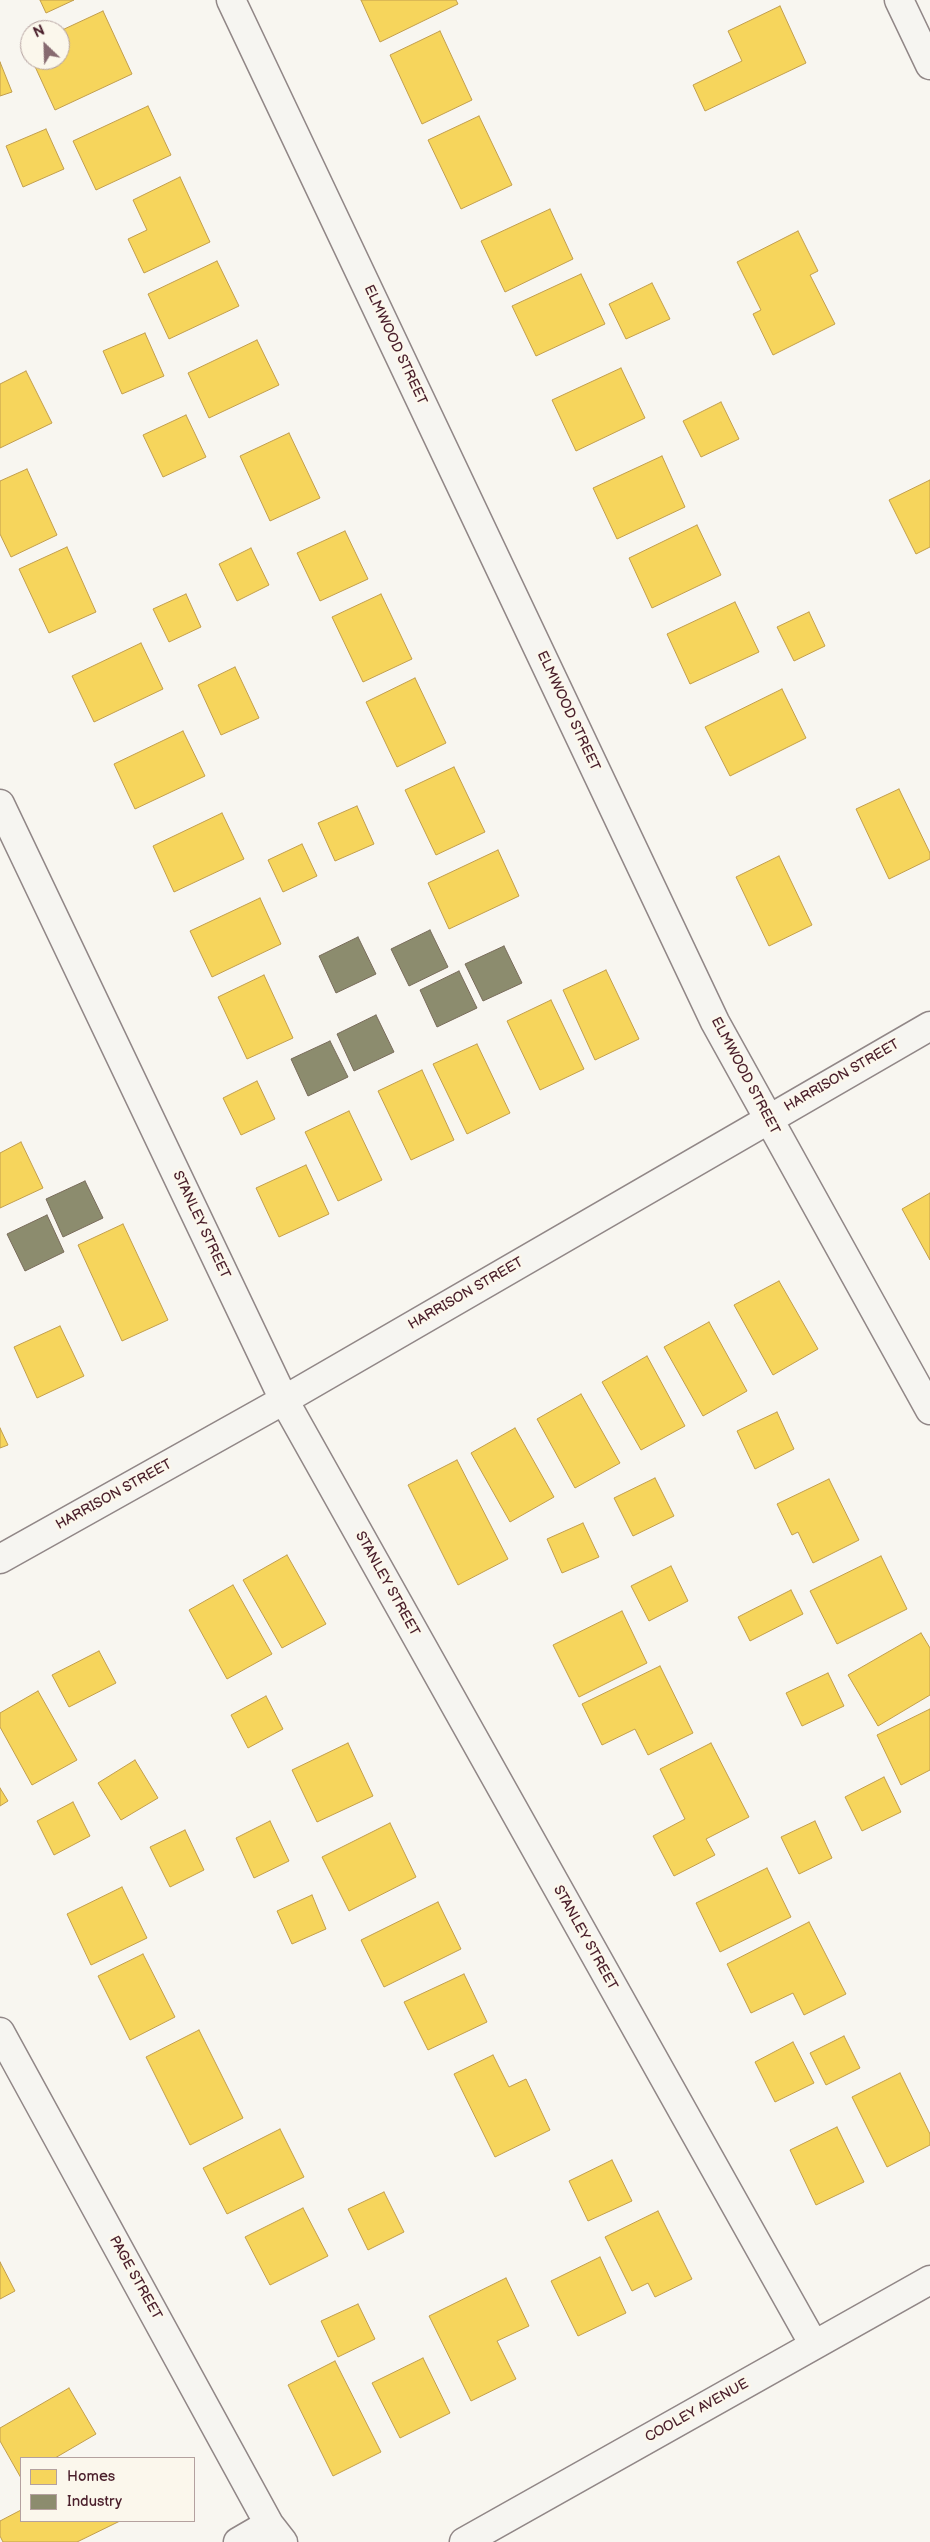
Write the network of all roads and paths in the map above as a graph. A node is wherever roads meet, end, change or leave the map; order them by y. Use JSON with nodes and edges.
{"nodes":[{"id":1,"x":231,"y":0,"type":"edge"},
{"id":2,"x":899,"y":0,"type":"edge"},
{"id":3,"x":930,"y":65,"type":"edge"},
{"id":4,"x":0,"y":804,"type":"edge"},
{"id":5,"x":930,"y":1026,"type":"edge"},
{"id":6,"x":767,"y":1118,"type":"junction"},
{"id":7,"x":284,"y":1400,"type":"junction"},
{"id":8,"x":930,"y":1410,"type":"edge"},
{"id":9,"x":0,"y":1559,"type":"edge"},
{"id":10,"x":0,"y":2032,"type":"edge"},
{"id":11,"x":930,"y":2280,"type":"edge"},
{"id":12,"x":814,"y":2345,"type":"junction"},
{"id":13,"x":276,"y":2533,"type":"edge"},
{"id":14,"x":238,"y":2542,"type":"edge"},
{"id":15,"x":464,"y":2542,"type":"edge"}],
"edges":[{"from":1,"to":6,"type":"street","name":"ELMWOOD STREET"},
{"from":2,"to":3,"type":"street"},
{"from":4,"to":7,"type":"street","name":"STANLEY STREET"},
{"from":5,"to":6,"type":"street","name":"HARRISON STREET"},
{"from":6,"to":7,"type":"street","name":"HARRISON STREET"},
{"from":6,"to":8,"type":"street","name":"ELMWOOD STREET"},
{"from":7,"to":9,"type":"street","name":"HARRISON STREET"},
{"from":7,"to":12,"type":"street","name":"STANLEY STREET"},
{"from":10,"to":13,"type":"street","name":"PAGE STREET"},
{"from":11,"to":12,"type":"street","name":"COOLEY AVENUE"},
{"from":12,"to":15,"type":"street","name":"COOLEY AVENUE"},
{"from":13,"to":14,"type":"street"}]}
